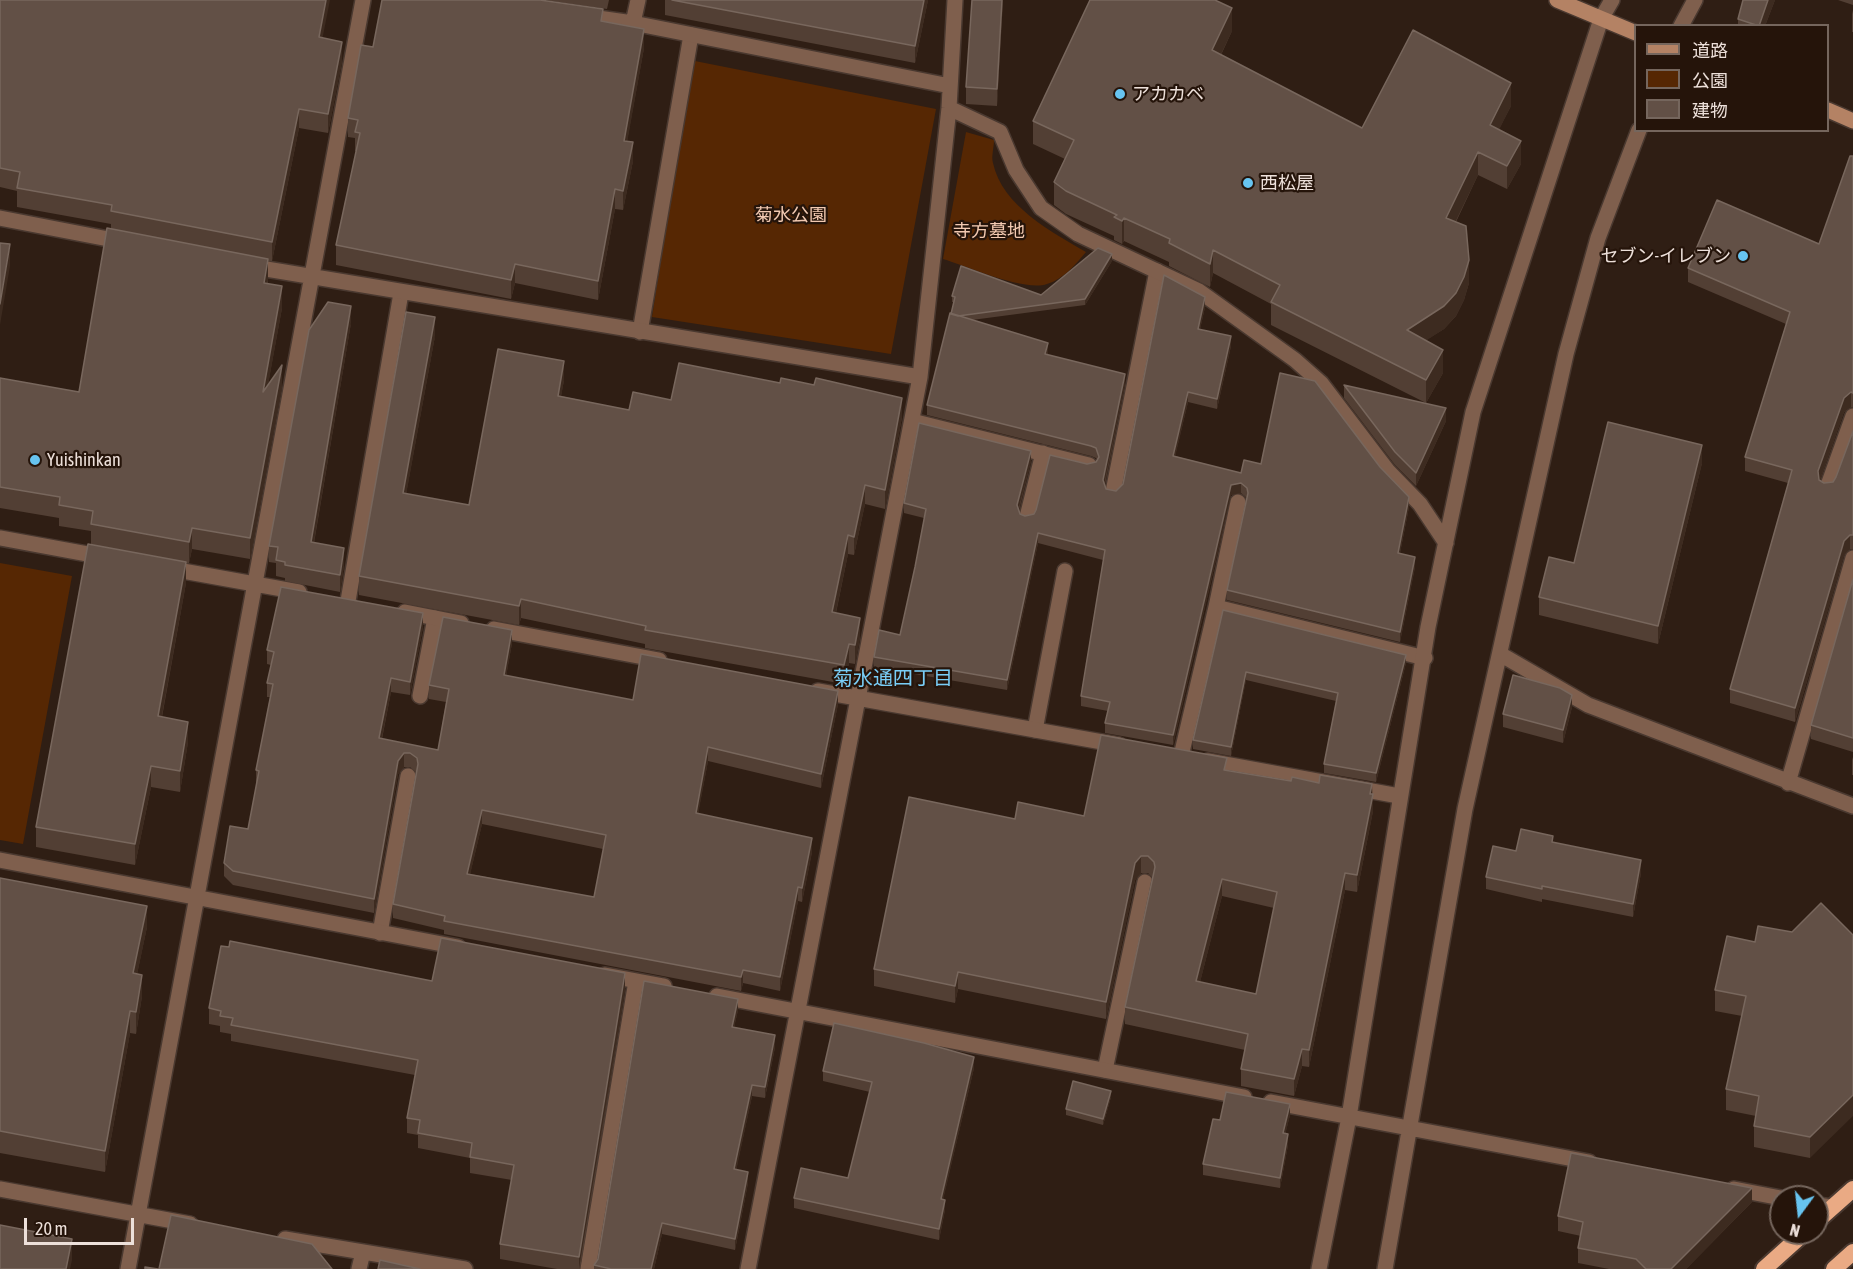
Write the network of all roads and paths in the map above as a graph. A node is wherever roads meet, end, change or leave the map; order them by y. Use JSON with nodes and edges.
{"nodes":[{"id":1,"x":363,"y":0,"type":"edge"},
{"id":2,"x":638,"y":0,"type":"edge"},
{"id":3,"x":955,"y":0,"type":"edge"},
{"id":4,"x":1557,"y":0,"type":"edge"},
{"id":5,"x":1612,"y":0,"type":"edge"},
{"id":6,"x":1695,"y":0,"type":"edge"},
{"id":7,"x":574,"y":14,"type":"edge"},
{"id":8,"x":1602,"y":19,"type":"junction"},
{"id":9,"x":633,"y":23,"type":"junction"},
{"id":10,"x":1682,"y":24,"type":"edge"},
{"id":11,"x":1634,"y":33,"type":"edge"},
{"id":12,"x":692,"y":35,"type":"junction"},
{"id":13,"x":950,"y":86,"type":"junction"},
{"id":14,"x":949,"y":108,"type":"junction"},
{"id":15,"x":1829,"y":111,"type":"edge"},
{"id":16,"x":1853,"y":120,"type":"edge"},
{"id":17,"x":1638,"y":132,"type":"edge"},
{"id":18,"x":0,"y":218,"type":"edge"},
{"id":19,"x":138,"y":245,"type":"edge"},
{"id":20,"x":231,"y":263,"type":"edge"},
{"id":21,"x":1157,"y":271,"type":"junction"},
{"id":22,"x":312,"y":279,"type":"junction"},
{"id":23,"x":401,"y":293,"type":"junction"},
{"id":24,"x":640,"y":332,"type":"junction"},
{"id":25,"x":920,"y":377,"type":"junction"},
{"id":26,"x":1853,"y":416,"type":"edge"},
{"id":27,"x":912,"y":421,"type":"junction"},
{"id":28,"x":1043,"y":453,"type":"junction"},
{"id":29,"x":1089,"y":465,"type":"edge"},
{"id":30,"x":1827,"y":488,"type":"edge"},
{"id":31,"x":1113,"y":492,"type":"edge"},
{"id":32,"x":1238,"y":502,"type":"dead end"},
{"id":33,"x":1027,"y":517,"type":"edge"},
{"id":34,"x":0,"y":538,"type":"edge"},
{"id":35,"x":1446,"y":543,"type":"junction"},
{"id":36,"x":1853,"y":558,"type":"edge"},
{"id":37,"x":116,"y":559,"type":"edge"},
{"id":38,"x":151,"y":565,"type":"edge"},
{"id":39,"x":1065,"y":571,"type":"dead end"},
{"id":40,"x":255,"y":584,"type":"junction"},
{"id":41,"x":313,"y":595,"type":"edge"},
{"id":42,"x":348,"y":601,"type":"edge"},
{"id":43,"x":1216,"y":607,"type":"junction"},
{"id":44,"x":391,"y":609,"type":"edge"},
{"id":45,"x":435,"y":618,"type":"junction"},
{"id":46,"x":1500,"y":654,"type":"junction"},
{"id":47,"x":1425,"y":658,"type":"junction"},
{"id":48,"x":669,"y":662,"type":"edge"},
{"id":49,"x":799,"y":687,"type":"edge"},
{"id":50,"x":420,"y":696,"type":"dead end"},
{"id":51,"x":857,"y":698,"type":"junction"},
{"id":52,"x":1035,"y":730,"type":"junction"},
{"id":53,"x":1136,"y":748,"type":"edge"},
{"id":54,"x":408,"y":776,"type":"dead end"},
{"id":55,"x":1788,"y":783,"type":"junction"},
{"id":56,"x":1399,"y":796,"type":"junction"},
{"id":57,"x":1853,"y":806,"type":"edge"},
{"id":58,"x":0,"y":860,"type":"edge"},
{"id":59,"x":1145,"y":882,"type":"edge"},
{"id":60,"x":196,"y":899,"type":"junction"},
{"id":61,"x":380,"y":933,"type":"junction"},
{"id":62,"x":473,"y":950,"type":"edge"},
{"id":63,"x":589,"y":972,"type":"edge"},
{"id":64,"x":636,"y":981,"type":"junction"},
{"id":65,"x":682,"y":989,"type":"edge"},
{"id":66,"x":705,"y":993,"type":"edge"},
{"id":67,"x":798,"y":1010,"type":"junction"},
{"id":68,"x":1105,"y":1070,"type":"junction"},
{"id":69,"x":1349,"y":1117,"type":"junction"},
{"id":70,"x":1409,"y":1128,"type":"junction"},
{"id":71,"x":1607,"y":1165,"type":"edge"},
{"id":72,"x":1723,"y":1187,"type":"edge"},
{"id":73,"x":0,"y":1189,"type":"edge"},
{"id":74,"x":1853,"y":1189,"type":"edge"},
{"id":75,"x":1769,"y":1196,"type":"edge"},
{"id":76,"x":1829,"y":1204,"type":"edge"},
{"id":77,"x":138,"y":1215,"type":"junction"},
{"id":78,"x":209,"y":1227,"type":"edge"},
{"id":79,"x":268,"y":1237,"type":"edge"},
{"id":80,"x":1791,"y":1245,"type":"edge"},
{"id":81,"x":363,"y":1252,"type":"junction"},
{"id":82,"x":1853,"y":1252,"type":"edge"},
{"id":83,"x":128,"y":1269,"type":"edge"},
{"id":84,"x":359,"y":1269,"type":"edge"},
{"id":85,"x":465,"y":1269,"type":"edge"},
{"id":86,"x":588,"y":1269,"type":"edge"},
{"id":87,"x":748,"y":1269,"type":"edge"},
{"id":88,"x":1319,"y":1269,"type":"edge"},
{"id":89,"x":1385,"y":1269,"type":"edge"},
{"id":90,"x":1764,"y":1269,"type":"edge"},
{"id":91,"x":1834,"y":1269,"type":"edge"}],
"edges":[{"from":1,"to":22,"type":"street"},
{"from":2,"to":9,"type":"street"},
{"from":3,"to":13,"type":"street"},
{"from":4,"to":8,"type":"main road"},
{"from":5,"to":8,"type":"street"},
{"from":6,"to":10,"type":"street"},
{"from":7,"to":9,"type":"street"},
{"from":8,"to":11,"type":"main road"},
{"from":8,"to":35,"type":"street"},
{"from":9,"to":12,"type":"street"},
{"from":12,"to":13,"type":"street"},
{"from":12,"to":24,"type":"street"},
{"from":13,"to":14,"type":"street"},
{"from":14,"to":21,"type":"street"},
{"from":14,"to":25,"type":"street"},
{"from":15,"to":16,"type":"main road"},
{"from":17,"to":46,"type":"street"},
{"from":18,"to":19,"type":"street"},
{"from":20,"to":22,"type":"street"},
{"from":21,"to":31,"type":"street"},
{"from":21,"to":35,"type":"street"},
{"from":22,"to":23,"type":"street"},
{"from":22,"to":40,"type":"street"},
{"from":23,"to":24,"type":"street"},
{"from":23,"to":42,"type":"street"},
{"from":24,"to":25,"type":"street"},
{"from":25,"to":27,"type":"street"},
{"from":26,"to":30,"type":"street"},
{"from":27,"to":28,"type":"street"},
{"from":27,"to":51,"type":"street"},
{"from":28,"to":29,"type":"street"},
{"from":28,"to":33,"type":"street"},
{"from":32,"to":43,"type":"street"},
{"from":34,"to":37,"type":"street"},
{"from":35,"to":47,"type":"street"},
{"from":36,"to":55,"type":"street"},
{"from":38,"to":40,"type":"street"},
{"from":39,"to":52,"type":"street"},
{"from":40,"to":41,"type":"street"},
{"from":40,"to":60,"type":"street"},
{"from":43,"to":47,"type":"street"},
{"from":43,"to":56,"type":"street"},
{"from":44,"to":45,"type":"street"},
{"from":45,"to":48,"type":"street"},
{"from":45,"to":50,"type":"street"},
{"from":46,"to":55,"type":"street"},
{"from":46,"to":70,"type":"street"},
{"from":47,"to":56,"type":"street"},
{"from":49,"to":51,"type":"street"},
{"from":51,"to":52,"type":"street"},
{"from":51,"to":67,"type":"street"},
{"from":52,"to":53,"type":"street"},
{"from":54,"to":61,"type":"street"},
{"from":55,"to":57,"type":"street"},
{"from":56,"to":69,"type":"street"},
{"from":58,"to":60,"type":"street"},
{"from":59,"to":68,"type":"street"},
{"from":60,"to":61,"type":"street"},
{"from":60,"to":77,"type":"street"},
{"from":61,"to":62,"type":"street"},
{"from":63,"to":64,"type":"street"},
{"from":64,"to":65,"type":"street"},
{"from":64,"to":86,"type":"street"},
{"from":66,"to":67,"type":"street"},
{"from":67,"to":68,"type":"street"},
{"from":67,"to":87,"type":"street"},
{"from":68,"to":69,"type":"street"},
{"from":69,"to":70,"type":"street"},
{"from":69,"to":88,"type":"street"},
{"from":70,"to":71,"type":"street"},
{"from":70,"to":89,"type":"street"},
{"from":72,"to":75,"type":"street"},
{"from":73,"to":77,"type":"street"},
{"from":74,"to":76,"type":"highway"},
{"from":77,"to":78,"type":"street"},
{"from":77,"to":83,"type":"street"},
{"from":79,"to":81,"type":"street"},
{"from":80,"to":90,"type":"highway"},
{"from":81,"to":84,"type":"street"},
{"from":81,"to":85,"type":"street"},
{"from":82,"to":91,"type":"highway"}]}
